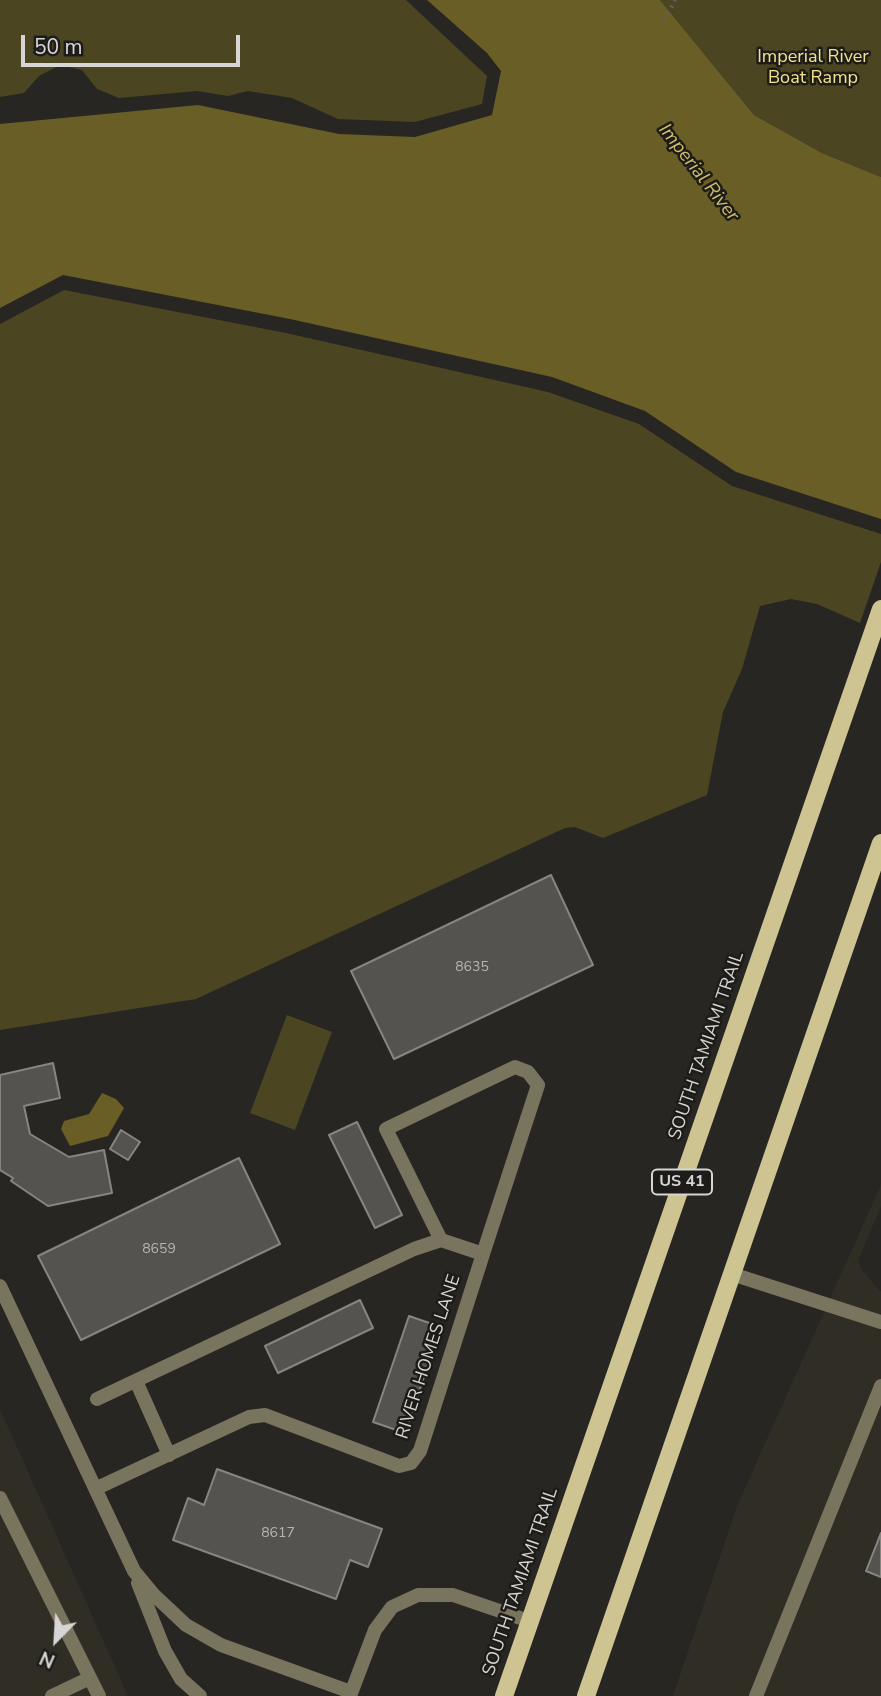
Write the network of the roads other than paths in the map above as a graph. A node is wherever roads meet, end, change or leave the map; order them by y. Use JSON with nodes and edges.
{"nodes":[{"id":1,"x":881,"y":608,"type":"edge"},
{"id":2,"x":881,"y":843,"type":"edge"},
{"id":3,"x":441,"y":1240,"type":"junction"},
{"id":4,"x":483,"y":1254,"type":"junction"},
{"id":5,"x":733,"y":1273,"type":"junction"},
{"id":6,"x":0,"y":1286,"type":"edge"},
{"id":7,"x":881,"y":1322,"type":"edge"},
{"id":8,"x":136,"y":1381,"type":"junction"},
{"id":9,"x":881,"y":1386,"type":"edge"},
{"id":10,"x":97,"y":1399,"type":"dead end"},
{"id":11,"x":169,"y":1455,"type":"junction"},
{"id":12,"x":97,"y":1488,"type":"junction"},
{"id":13,"x":0,"y":1498,"type":"edge"},
{"id":14,"x":134,"y":1571,"type":"junction"},
{"id":15,"x":529,"y":1622,"type":"junction"},
{"id":16,"x":90,"y":1678,"type":"junction"},
{"id":17,"x":350,"y":1694,"type":"edge"},
{"id":18,"x":52,"y":1696,"type":"edge"},
{"id":19,"x":99,"y":1696,"type":"edge"},
{"id":20,"x":200,"y":1696,"type":"edge"},
{"id":21,"x":503,"y":1696,"type":"edge"},
{"id":22,"x":586,"y":1696,"type":"edge"},
{"id":23,"x":756,"y":1696,"type":"edge"}],
"edges":[{"from":1,"to":15,"type":"main road","name":"SOUTH TAMIAMI TRAIL","number":"US 41"},
{"from":2,"to":5,"type":"main road"},
{"from":3,"to":4,"type":"street"},
{"from":3,"to":4,"type":"street","name":"RIVER HOMES LANE"},
{"from":3,"to":8,"type":"street"},
{"from":4,"to":11,"type":"street","name":"RIVER HOMES LANE"},
{"from":5,"to":7,"type":"street"},
{"from":5,"to":22,"type":"main road"},
{"from":6,"to":12,"type":"street"},
{"from":8,"to":10,"type":"street"},
{"from":8,"to":11,"type":"street"},
{"from":9,"to":23,"type":"street"},
{"from":11,"to":12,"type":"street","name":"RIVER HOMES LANE"},
{"from":12,"to":14,"type":"street"},
{"from":13,"to":16,"type":"street"},
{"from":14,"to":17,"type":"street"},
{"from":14,"to":20,"type":"street"},
{"from":15,"to":17,"type":"street"},
{"from":15,"to":21,"type":"main road","name":"SOUTH TAMIAMI TRAIL","number":"US 41"},
{"from":16,"to":18,"type":"street"},
{"from":16,"to":19,"type":"street"}]}
